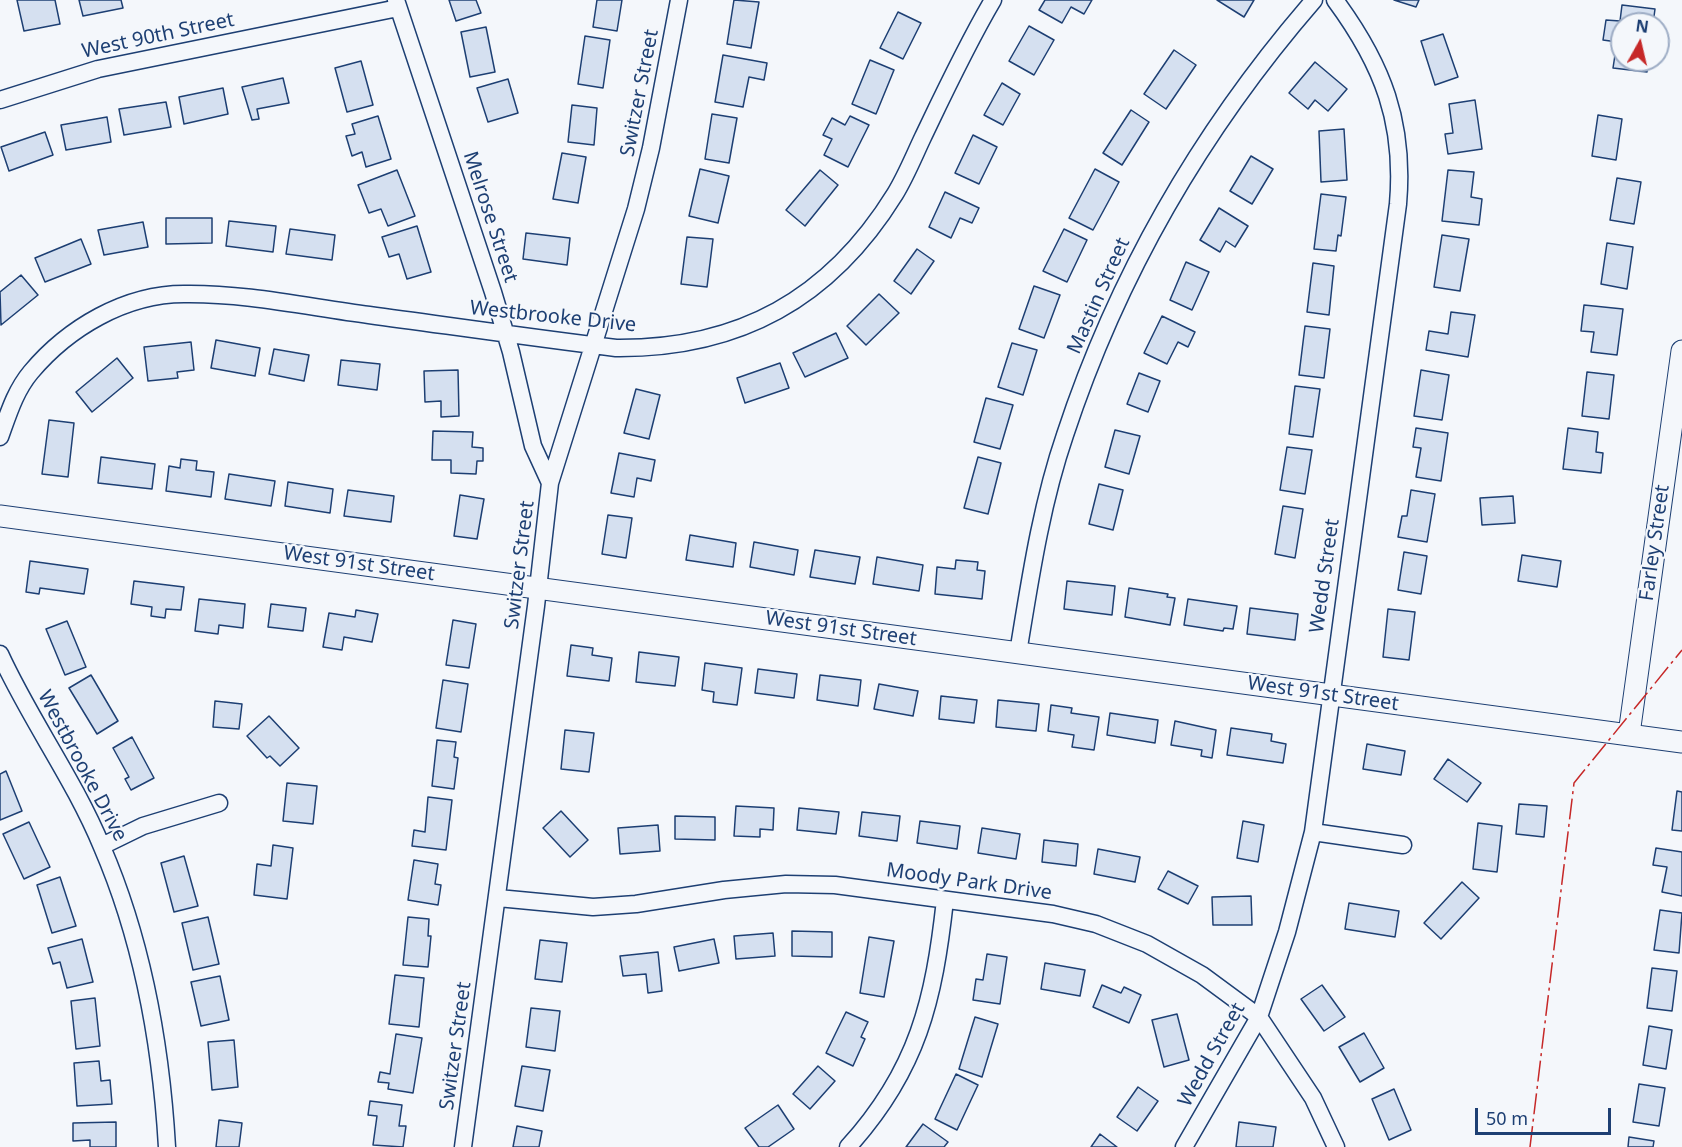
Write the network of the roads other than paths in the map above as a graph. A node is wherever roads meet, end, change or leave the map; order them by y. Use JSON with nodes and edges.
{"nodes":[{"id":1,"x":679,"y":0,"type":"edge"},
{"id":2,"x":993,"y":0,"type":"edge"},
{"id":3,"x":1314,"y":0,"type":"edge"},
{"id":4,"x":1335,"y":0,"type":"edge"},
{"id":5,"x":397,"y":4,"type":"edge"},
{"id":6,"x":0,"y":100,"type":"edge"},
{"id":7,"x":504,"y":334,"type":"junction"},
{"id":8,"x":595,"y":345,"type":"junction"},
{"id":9,"x":1682,"y":351,"type":"edge"},
{"id":10,"x":0,"y":437,"type":"edge"},
{"id":11,"x":550,"y":483,"type":"junction"},
{"id":12,"x":0,"y":516,"type":"edge"},
{"id":13,"x":539,"y":588,"type":"junction"},
{"id":14,"x":1018,"y":652,"type":"junction"},
{"id":15,"x":0,"y":654,"type":"edge"},
{"id":16,"x":1330,"y":694,"type":"junction"},
{"id":17,"x":1629,"y":734,"type":"junction"},
{"id":18,"x":1682,"y":742,"type":"edge"},
{"id":19,"x":219,"y":803,"type":"dead end"},
{"id":20,"x":1313,"y":832,"type":"junction"},
{"id":21,"x":1403,"y":845,"type":"dead end"},
{"id":22,"x":102,"y":846,"type":"junction"},
{"id":23,"x":498,"y":898,"type":"junction"},
{"id":24,"x":945,"y":900,"type":"junction"},
{"id":25,"x":1259,"y":1017,"type":"junction"},
{"id":26,"x":166,"y":1147,"type":"edge"},
{"id":27,"x":463,"y":1147,"type":"edge"},
{"id":28,"x":848,"y":1147,"type":"edge"},
{"id":29,"x":1184,"y":1147,"type":"edge"},
{"id":30,"x":1336,"y":1147,"type":"edge"}],
"edges":[{"from":1,"to":8,"type":"street","name":"Switzer Street"},
{"from":2,"to":8,"type":"street","name":"Westbrooke Drive"},
{"from":3,"to":14,"type":"street","name":"Mastin Street"},
{"from":4,"to":16,"type":"street","name":"Wedd Street"},
{"from":5,"to":6,"type":"street","name":"West 90th Street"},
{"from":5,"to":7,"type":"street","name":"Melrose Street"},
{"from":7,"to":8,"type":"street","name":"Westbrooke Drive"},
{"from":7,"to":10,"type":"street","name":"Westbrooke Drive"},
{"from":7,"to":11,"type":"street","name":"Melrose Street"},
{"from":8,"to":11,"type":"street","name":"Switzer Street"},
{"from":9,"to":17,"type":"street","name":"Farley Street"},
{"from":11,"to":13,"type":"street","name":"Switzer Street"},
{"from":12,"to":13,"type":"street","name":"West 91st Street"},
{"from":13,"to":14,"type":"street","name":"West 91st Street"},
{"from":13,"to":23,"type":"street","name":"Switzer Street"},
{"from":14,"to":16,"type":"street","name":"West 91st Street"},
{"from":15,"to":22,"type":"street","name":"Westbrooke Drive"},
{"from":16,"to":17,"type":"street","name":"West 91st Street"},
{"from":16,"to":20,"type":"street","name":"Wedd Street"},
{"from":17,"to":18,"type":"street","name":"West 91st Street"},
{"from":19,"to":22,"type":"street"},
{"from":20,"to":21,"type":"street"},
{"from":20,"to":25,"type":"street","name":"Wedd Street"},
{"from":22,"to":26,"type":"street","name":"Westbrooke Drive"},
{"from":23,"to":24,"type":"street","name":"Moody Park Drive"},
{"from":23,"to":27,"type":"street","name":"Switzer Street"},
{"from":24,"to":25,"type":"street","name":"Moody Park Drive"},
{"from":24,"to":28,"type":"street"},
{"from":25,"to":29,"type":"street","name":"Wedd Street"},
{"from":25,"to":30,"type":"street","name":"Moody Park Drive"}]}
